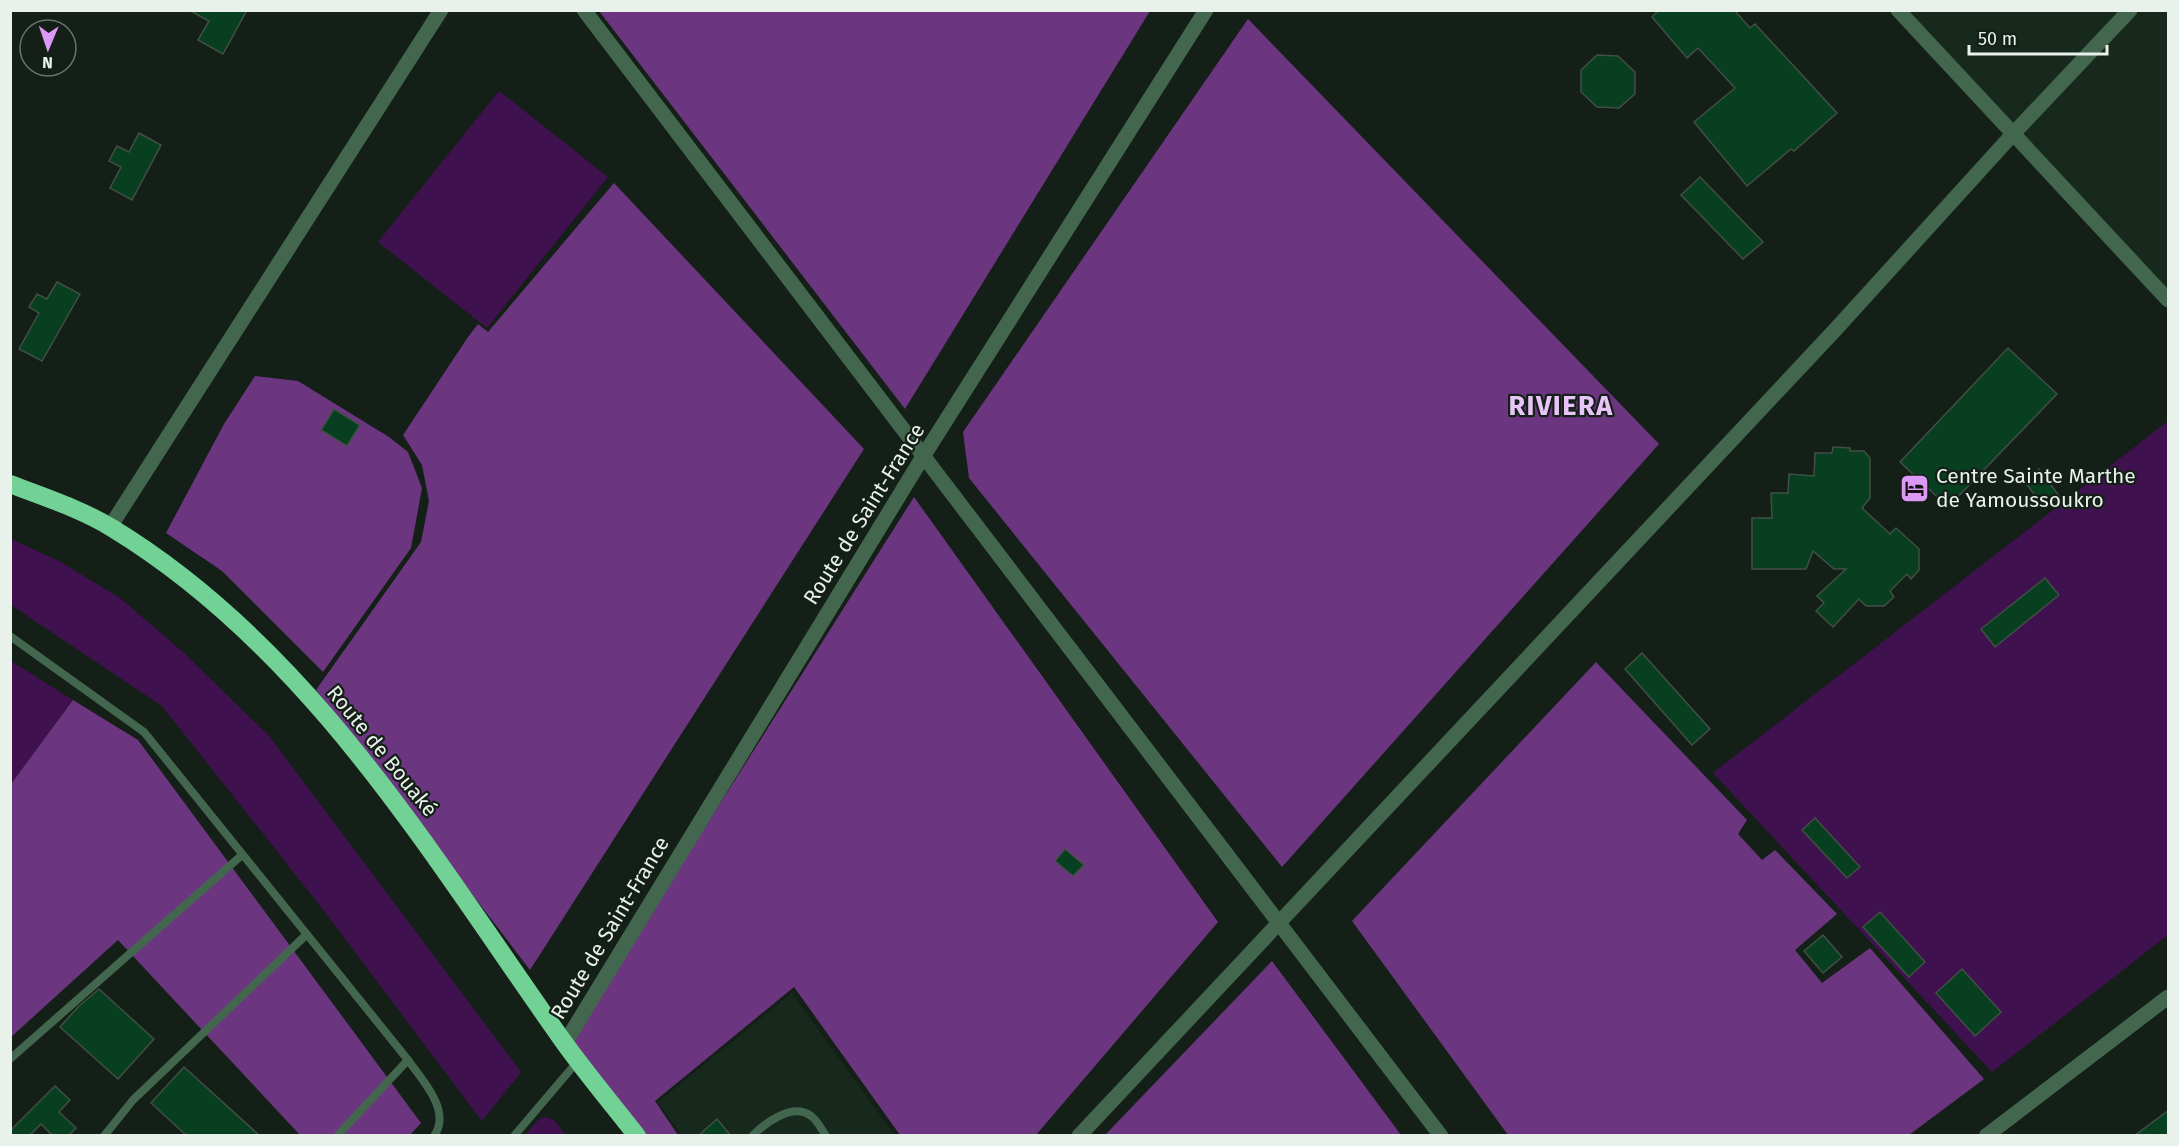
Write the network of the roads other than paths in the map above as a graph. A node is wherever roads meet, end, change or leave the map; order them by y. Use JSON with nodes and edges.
{"nodes":[{"id":1,"x":441,"y":10,"type":"edge"},
{"id":2,"x":584,"y":10,"type":"edge"},
{"id":3,"x":1206,"y":10,"type":"edge"},
{"id":4,"x":1898,"y":10,"type":"edge"},
{"id":5,"x":2130,"y":10,"type":"edge"},
{"id":6,"x":2013,"y":134,"type":"junction"},
{"id":7,"x":2169,"y":300,"type":"edge"},
{"id":8,"x":924,"y":455,"type":"junction"},
{"id":9,"x":10,"y":484,"type":"edge"},
{"id":10,"x":110,"y":527,"type":"junction"},
{"id":11,"x":10,"y":636,"type":"edge"},
{"id":12,"x":242,"y":855,"type":"junction"},
{"id":13,"x":1278,"y":923,"type":"junction"},
{"id":14,"x":306,"y":935,"type":"junction"},
{"id":15,"x":2169,"y":997,"type":"edge"},
{"id":16,"x":565,"y":1043,"type":"junction"},
{"id":17,"x":10,"y":1059,"type":"edge"},
{"id":18,"x":408,"y":1060,"type":"junction"},
{"id":19,"x":578,"y":1061,"type":"junction"},
{"id":20,"x":104,"y":1136,"type":"edge"},
{"id":21,"x":337,"y":1136,"type":"edge"},
{"id":22,"x":434,"y":1136,"type":"edge"},
{"id":23,"x":514,"y":1136,"type":"edge"},
{"id":24,"x":637,"y":1136,"type":"edge"},
{"id":25,"x":752,"y":1136,"type":"edge"},
{"id":26,"x":826,"y":1136,"type":"edge"},
{"id":27,"x":1079,"y":1136,"type":"edge"},
{"id":28,"x":1441,"y":1136,"type":"edge"},
{"id":29,"x":1986,"y":1136,"type":"edge"}],
"edges":[{"from":1,"to":10,"type":"street"},
{"from":2,"to":8,"type":"street"},
{"from":3,"to":8,"type":"street","name":"Route de Saint-France"},
{"from":4,"to":6,"type":"street"},
{"from":5,"to":6,"type":"street"},
{"from":6,"to":7,"type":"street"},
{"from":6,"to":13,"type":"street"},
{"from":8,"to":13,"type":"street"},
{"from":8,"to":16,"type":"street","name":"Route de Saint-France"},
{"from":9,"to":10,"type":"highway","name":"Route de Bouaké"},
{"from":10,"to":16,"type":"highway","name":"Route de Bouaké"},
{"from":11,"to":12,"type":"lane"},
{"from":12,"to":14,"type":"lane"},
{"from":12,"to":17,"type":"lane"},
{"from":13,"to":27,"type":"street"},
{"from":13,"to":28,"type":"street"},
{"from":14,"to":18,"type":"lane"},
{"from":14,"to":20,"type":"lane"},
{"from":15,"to":29,"type":"street"},
{"from":16,"to":19,"type":"highway","name":"Route de Bouaké"},
{"from":18,"to":21,"type":"lane"},
{"from":18,"to":22,"type":"lane"},
{"from":19,"to":23,"type":"lane"},
{"from":19,"to":24,"type":"highway","name":"Route de Bouaké"},
{"from":25,"to":26,"type":"lane"}]}
